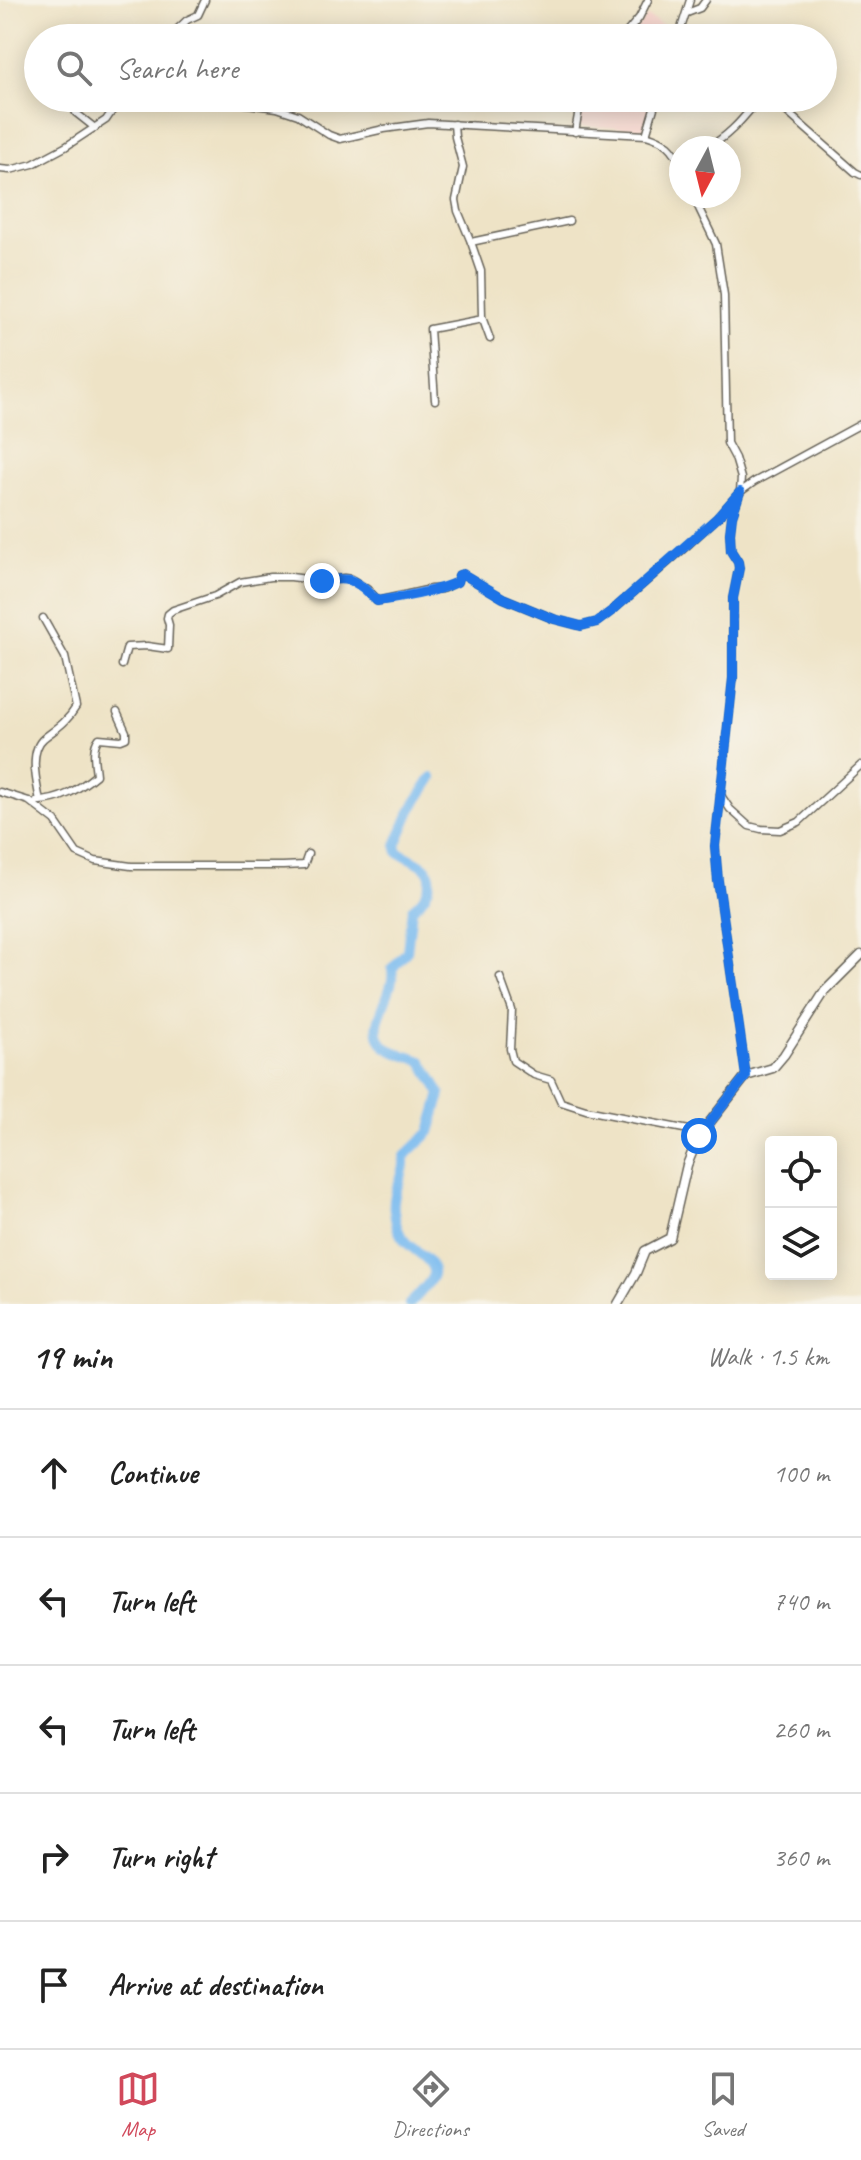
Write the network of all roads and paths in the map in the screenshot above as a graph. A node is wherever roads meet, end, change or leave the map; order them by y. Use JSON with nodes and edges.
{"nodes":[{"id":1,"x":205,"y":0,"type":"edge"},
{"id":2,"x":648,"y":0,"type":"edge"},
{"id":3,"x":690,"y":0,"type":"edge"},
{"id":4,"x":706,"y":0,"type":"edge"},
{"id":5,"x":687,"y":13,"type":"junction"},
{"id":6,"x":183,"y":24,"type":"edge"},
{"id":7,"x":634,"y":24,"type":"edge"},
{"id":8,"x":683,"y":24,"type":"edge"},
{"id":9,"x":76,"y":112,"type":"edge"},
{"id":10,"x":111,"y":112,"type":"edge"},
{"id":11,"x":289,"y":112,"type":"edge"},
{"id":12,"x":579,"y":112,"type":"edge"},
{"id":13,"x":653,"y":112,"type":"edge"},
{"id":14,"x":748,"y":112,"type":"edge"},
{"id":15,"x":787,"y":112,"type":"edge"},
{"id":16,"x":454,"y":124,"type":"junction"},
{"id":17,"x":95,"y":128,"type":"junction"},
{"id":18,"x":575,"y":132,"type":"junction"},
{"id":19,"x":646,"y":135,"type":"junction"},
{"id":20,"x":726,"y":136,"type":"edge"},
{"id":21,"x":669,"y":144,"type":"edge"},
{"id":22,"x":0,"y":169,"type":"edge"},
{"id":23,"x":861,"y":175,"type":"edge"},
{"id":24,"x":699,"y":208,"type":"edge"},
{"id":25,"x":569,"y":221,"type":"dead end"},
{"id":26,"x":471,"y":242,"type":"junction"},
{"id":27,"x":483,"y":319,"type":"junction"},
{"id":28,"x":490,"y":339,"type":"dead end"},
{"id":29,"x":435,"y":400,"type":"dead end"},
{"id":30,"x":861,"y":424,"type":"edge"},
{"id":31,"x":740,"y":492,"type":"junction"},
{"id":32,"x":43,"y":618,"type":"dead end"},
{"id":33,"x":122,"y":665,"type":"dead end"},
{"id":34,"x":117,"y":712,"type":"dead end"},
{"id":35,"x":861,"y":765,"type":"edge"},
{"id":36,"x":0,"y":792,"type":"edge"},
{"id":37,"x":720,"y":794,"type":"junction"},
{"id":38,"x":29,"y":801,"type":"junction"},
{"id":39,"x":40,"y":801,"type":"junction"},
{"id":40,"x":308,"y":854,"type":"dead end"},
{"id":41,"x":861,"y":955,"type":"edge"},
{"id":42,"x":500,"y":977,"type":"dead end"},
{"id":43,"x":746,"y":1076,"type":"junction"},
{"id":44,"x":699,"y":1136,"type":"junction"},
{"id":45,"x":618,"y":1304,"type":"edge"}],
"edges":[{"from":1,"to":6,"type":"street"},
{"from":2,"to":7,"type":"street"},
{"from":3,"to":5,"type":"street"},
{"from":4,"to":5,"type":"street"},
{"from":5,"to":8,"type":"street"},
{"from":9,"to":17,"type":"street"},
{"from":10,"to":17,"type":"street"},
{"from":11,"to":16,"type":"street"},
{"from":12,"to":18,"type":"street"},
{"from":13,"to":19,"type":"street"},
{"from":14,"to":20,"type":"street"},
{"from":15,"to":23,"type":"street"},
{"from":16,"to":18,"type":"street"},
{"from":16,"to":26,"type":"street"},
{"from":17,"to":22,"type":"street"},
{"from":18,"to":19,"type":"street"},
{"from":19,"to":21,"type":"street"},
{"from":24,"to":31,"type":"street"},
{"from":25,"to":26,"type":"street"},
{"from":26,"to":27,"type":"street"},
{"from":27,"to":28,"type":"street"},
{"from":27,"to":29,"type":"street"},
{"from":30,"to":31,"type":"street"},
{"from":31,"to":33,"type":"street"},
{"from":31,"to":37,"type":"street"},
{"from":32,"to":39,"type":"street"},
{"from":34,"to":39,"type":"street"},
{"from":35,"to":37,"type":"street"},
{"from":36,"to":38,"type":"street"},
{"from":37,"to":43,"type":"street"},
{"from":38,"to":39,"type":"street"},
{"from":38,"to":40,"type":"street"},
{"from":41,"to":43,"type":"street"},
{"from":42,"to":44,"type":"street"},
{"from":43,"to":44,"type":"street"},
{"from":44,"to":45,"type":"street"}]}
